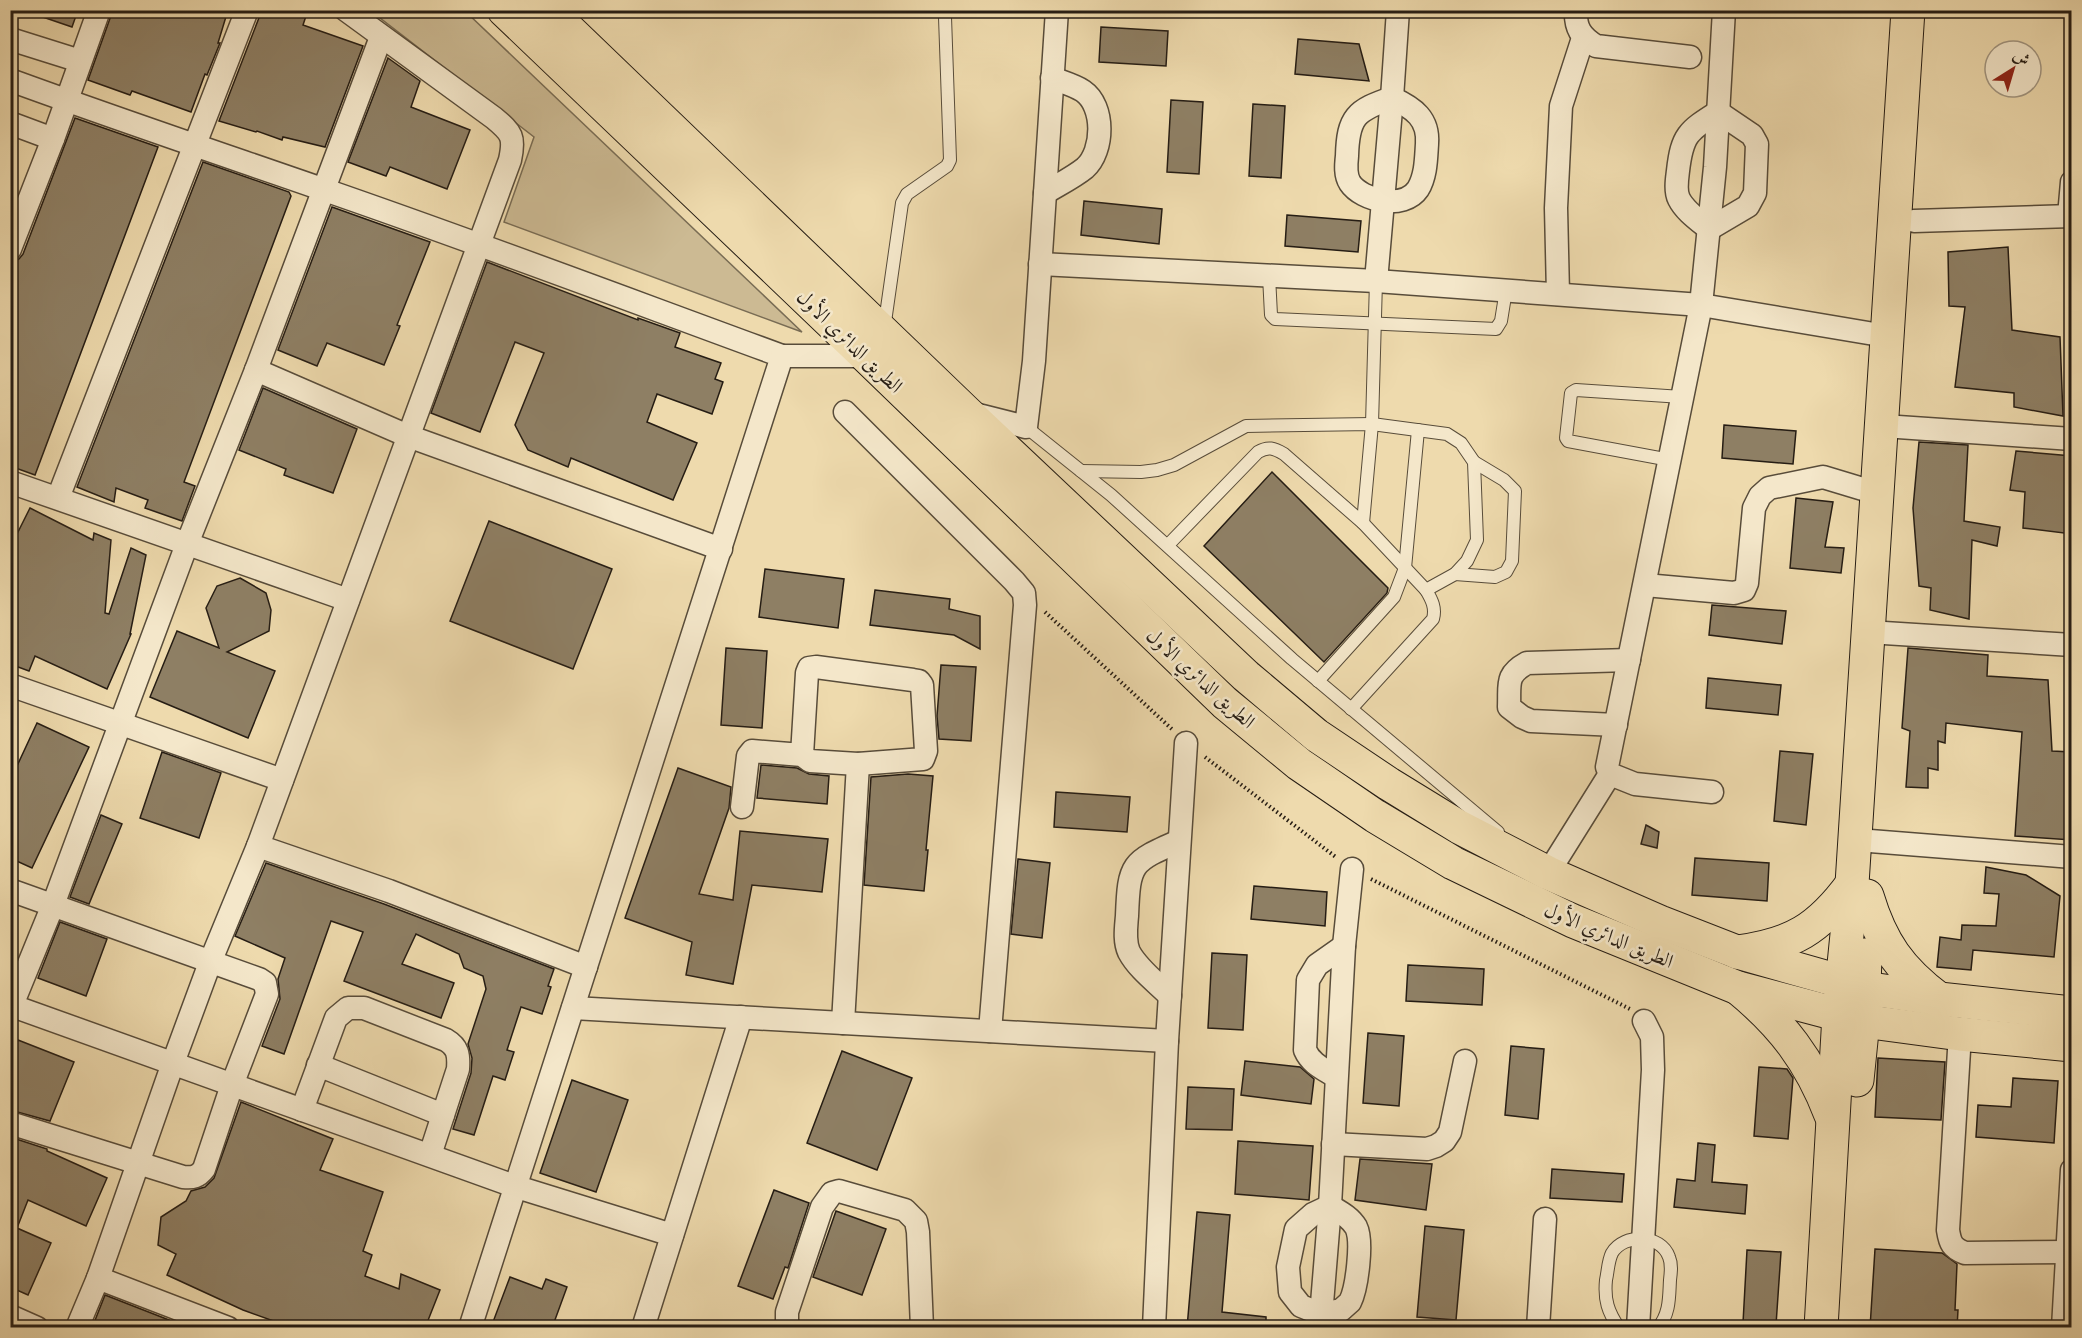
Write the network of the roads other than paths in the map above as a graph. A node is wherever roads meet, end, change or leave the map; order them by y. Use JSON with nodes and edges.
{"nodes":[{"id":1,"x":99,"y":10,"type":"edge"},
{"id":2,"x":247,"y":10,"type":"edge"},
{"id":3,"x":346,"y":10,"type":"edge"},
{"id":4,"x":504,"y":10,"type":"edge"},
{"id":5,"x":1057,"y":10,"type":"edge"},
{"id":6,"x":1398,"y":10,"type":"edge"},
{"id":7,"x":1575,"y":10,"type":"edge"},
{"id":8,"x":1724,"y":10,"type":"edge"},
{"id":9,"x":1908,"y":10,"type":"edge"},
{"id":10,"x":1925,"y":10,"type":"edge"},
{"id":11,"x":551,"y":12,"type":"edge"},
{"id":12,"x":945,"y":17,"type":"dead end"},
{"id":13,"x":381,"y":37,"type":"junction"},
{"id":14,"x":1583,"y":38,"type":"junction"},
{"id":15,"x":10,"y":39,"type":"edge"},
{"id":16,"x":1690,"y":57,"type":"dead end"},
{"id":17,"x":80,"y":61,"type":"junction"},
{"id":18,"x":1053,"y":78,"type":"junction"},
{"id":19,"x":10,"y":80,"type":"edge"},
{"id":20,"x":1392,"y":98,"type":"junction"},
{"id":21,"x":67,"y":101,"type":"junction"},
{"id":22,"x":1718,"y":112,"type":"junction"},
{"id":23,"x":10,"y":123,"type":"edge"},
{"id":24,"x":53,"y":138,"type":"junction"},
{"id":25,"x":196,"y":147,"type":"junction"},
{"id":26,"x":1907,"y":157,"type":"junction"},
{"id":27,"x":2072,"y":182,"type":"edge"},
{"id":28,"x":323,"y":189,"type":"junction"},
{"id":29,"x":1045,"y":193,"type":"junction"},
{"id":30,"x":1382,"y":202,"type":"junction"},
{"id":31,"x":2070,"y":216,"type":"edge"},
{"id":32,"x":1914,"y":221,"type":"junction"},
{"id":33,"x":1709,"y":228,"type":"junction"},
{"id":34,"x":478,"y":245,"type":"junction"},
{"id":35,"x":10,"y":249,"type":"edge"},
{"id":36,"x":1040,"y":264,"type":"junction"},
{"id":37,"x":1269,"y":276,"type":"junction"},
{"id":38,"x":1376,"y":281,"type":"junction"},
{"id":39,"x":1506,"y":290,"type":"junction"},
{"id":40,"x":1558,"y":294,"type":"junction"},
{"id":41,"x":1701,"y":305,"type":"junction"},
{"id":42,"x":1375,"y":325,"type":"junction"},
{"id":43,"x":1886,"y":336,"type":"junction"},
{"id":44,"x":875,"y":345,"type":"junction"},
{"id":45,"x":782,"y":356,"type":"junction"},
{"id":46,"x":256,"y":370,"type":"junction"},
{"id":47,"x":1682,"y":397,"type":"junction"},
{"id":48,"x":845,"y":412,"type":"dead end"},
{"id":49,"x":966,"y":412,"type":"junction"},
{"id":50,"x":1372,"y":424,"type":"junction"},
{"id":51,"x":1261,"y":426,"type":"junction"},
{"id":52,"x":1026,"y":427,"type":"junction"},
{"id":53,"x":1898,"y":427,"type":"junction"},
{"id":54,"x":1418,"y":430,"type":"junction"},
{"id":55,"x":408,"y":436,"type":"junction"},
{"id":56,"x":2072,"y":439,"type":"edge"},
{"id":57,"x":1265,"y":447,"type":"junction"},
{"id":58,"x":1670,"y":460,"type":"junction"},
{"id":59,"x":1474,"y":462,"type":"junction"},
{"id":60,"x":1081,"y":471,"type":"junction"},
{"id":61,"x":10,"y":482,"type":"edge"},
{"id":62,"x":1876,"y":493,"type":"junction"},
{"id":63,"x":58,"y":498,"type":"junction"},
{"id":64,"x":1363,"y":523,"type":"junction"},
{"id":65,"x":187,"y":544,"type":"junction"},
{"id":66,"x":1168,"y":545,"type":"junction"},
{"id":67,"x":721,"y":549,"type":"junction"},
{"id":68,"x":1405,"y":568,"type":"junction"},
{"id":69,"x":1455,"y":574,"type":"junction"},
{"id":70,"x":1645,"y":585,"type":"junction"},
{"id":71,"x":1426,"y":590,"type":"junction"},
{"id":72,"x":348,"y":600,"type":"junction"},
{"id":73,"x":1884,"y":633,"type":"junction"},
{"id":74,"x":2072,"y":645,"type":"edge"},
{"id":75,"x":1629,"y":660,"type":"junction"},
{"id":76,"x":1318,"y":681,"type":"junction"},
{"id":77,"x":10,"y":685,"type":"edge"},
{"id":78,"x":1351,"y":709,"type":"junction"},
{"id":79,"x":120,"y":724,"type":"junction"},
{"id":80,"x":1616,"y":725,"type":"junction"},
{"id":81,"x":1186,"y":743,"type":"road end"},
{"id":82,"x":802,"y":755,"type":"junction"},
{"id":83,"x":858,"y":764,"type":"junction"},
{"id":84,"x":1610,"y":774,"type":"junction"},
{"id":85,"x":282,"y":780,"type":"junction"},
{"id":86,"x":1712,"y":792,"type":"dead end"},
{"id":87,"x":742,"y":807,"type":"dead end"},
{"id":88,"x":1179,"y":841,"type":"junction"},
{"id":89,"x":1870,"y":841,"type":"junction"},
{"id":90,"x":258,"y":846,"type":"junction"},
{"id":91,"x":2072,"y":857,"type":"edge"},
{"id":92,"x":1352,"y":869,"type":"road end"},
{"id":93,"x":1548,"y":873,"type":"junction"},
{"id":94,"x":10,"y":890,"type":"edge"},
{"id":95,"x":1860,"y":890,"type":"junction"},
{"id":96,"x":53,"y":905,"type":"junction"},
{"id":97,"x":1344,"y":946,"type":"junction"},
{"id":98,"x":1737,"y":952,"type":"junction"},
{"id":99,"x":211,"y":960,"type":"junction"},
{"id":100,"x":586,"y":967,"type":"junction"},
{"id":101,"x":1853,"y":985,"type":"junction"},
{"id":102,"x":1738,"y":987,"type":"junction"},
{"id":103,"x":1170,"y":996,"type":"junction"},
{"id":104,"x":1939,"y":999,"type":"junction"},
{"id":105,"x":11,"y":1007,"type":"edge"},
{"id":106,"x":573,"y":1008,"type":"junction"},
{"id":107,"x":2072,"y":1013,"type":"edge"},
{"id":108,"x":741,"y":1017,"type":"junction"},
{"id":109,"x":1851,"y":1018,"type":"junction"},
{"id":110,"x":1644,"y":1021,"type":"road end"},
{"id":111,"x":843,"y":1023,"type":"junction"},
{"id":112,"x":990,"y":1030,"type":"junction"},
{"id":113,"x":1960,"y":1034,"type":"junction"},
{"id":114,"x":1167,"y":1041,"type":"junction"},
{"id":115,"x":2072,"y":1045,"type":"edge"},
{"id":116,"x":1465,"y":1061,"type":"dead end"},
{"id":117,"x":173,"y":1063,"type":"junction"},
{"id":118,"x":318,"y":1065,"type":"junction"},
{"id":119,"x":1336,"y":1077,"type":"junction"},
{"id":120,"x":232,"y":1085,"type":"junction"},
{"id":121,"x":302,"y":1110,"type":"junction"},
{"id":122,"x":443,"y":1115,"type":"junction"},
{"id":123,"x":1833,"y":1121,"type":"junction"},
{"id":124,"x":10,"y":1123,"type":"edge"},
{"id":125,"x":1333,"y":1144,"type":"junction"},
{"id":126,"x":430,"y":1155,"type":"junction"},
{"id":127,"x":137,"y":1164,"type":"junction"},
{"id":128,"x":2072,"y":1170,"type":"edge"},
{"id":129,"x":517,"y":1186,"type":"junction"},
{"id":130,"x":1330,"y":1206,"type":"junction"},
{"id":131,"x":1545,"y":1220,"type":"dead end"},
{"id":132,"x":672,"y":1235,"type":"junction"},
{"id":133,"x":1643,"y":1238,"type":"junction"},
{"id":134,"x":2067,"y":1252,"type":"junction"},
{"id":135,"x":98,"y":1278,"type":"junction"},
{"id":136,"x":10,"y":1316,"type":"edge"},
{"id":137,"x":1320,"y":1321,"type":"edge"},
{"id":138,"x":2066,"y":1322,"type":"edge"},
{"id":139,"x":37,"y":1328,"type":"edge"},
{"id":140,"x":77,"y":1328,"type":"edge"},
{"id":141,"x":228,"y":1328,"type":"edge"},
{"id":142,"x":470,"y":1328,"type":"edge"},
{"id":143,"x":643,"y":1328,"type":"edge"},
{"id":144,"x":790,"y":1328,"type":"edge"},
{"id":145,"x":922,"y":1328,"type":"edge"},
{"id":146,"x":1154,"y":1328,"type":"edge"},
{"id":147,"x":1538,"y":1328,"type":"edge"},
{"id":148,"x":1619,"y":1328,"type":"edge"},
{"id":149,"x":1638,"y":1328,"type":"edge"},
{"id":150,"x":1658,"y":1328,"type":"edge"},
{"id":151,"x":1821,"y":1328,"type":"edge"},
{"id":152,"x":1840,"y":1328,"type":"edge"}],
"edges":[{"from":1,"to":17,"type":"street"},
{"from":2,"to":25,"type":"street"},
{"from":3,"to":13,"type":"street"},
{"from":4,"to":44,"type":"main road","name":"الطريق الدائري الأول"},
{"from":5,"to":18,"type":"street"},
{"from":6,"to":20,"type":"street"},
{"from":7,"to":14,"type":"street"},
{"from":8,"to":22,"type":"street"},
{"from":9,"to":26,"type":"main road"},
{"from":10,"to":26,"type":"main road"},
{"from":11,"to":44,"type":"main road","name":"الطريق الدائري الأول"},
{"from":12,"to":44,"type":"lane"},
{"from":13,"to":28,"type":"street"},
{"from":13,"to":34,"type":"street"},
{"from":14,"to":16,"type":"street"},
{"from":14,"to":40,"type":"street"},
{"from":15,"to":17,"type":"street"},
{"from":17,"to":21,"type":"street"},
{"from":18,"to":29,"type":"street"},
{"from":18,"to":29,"type":"street"},
{"from":19,"to":21,"type":"street"},
{"from":20,"to":30,"type":"street"},
{"from":20,"to":30,"type":"street"},
{"from":20,"to":30,"type":"street"},
{"from":21,"to":24,"type":"street"},
{"from":21,"to":25,"type":"street"},
{"from":22,"to":33,"type":"street"},
{"from":22,"to":33,"type":"street"},
{"from":22,"to":33,"type":"street"},
{"from":23,"to":24,"type":"street"},
{"from":24,"to":35,"type":"street"},
{"from":25,"to":28,"type":"street"},
{"from":25,"to":63,"type":"street"},
{"from":26,"to":32,"type":"main road"},
{"from":26,"to":43,"type":"main road"},
{"from":27,"to":31,"type":"street"},
{"from":28,"to":34,"type":"street"},
{"from":28,"to":46,"type":"street"},
{"from":29,"to":36,"type":"street"},
{"from":30,"to":38,"type":"street"},
{"from":31,"to":32,"type":"street"},
{"from":32,"to":53,"type":"main road"},
{"from":33,"to":41,"type":"street"},
{"from":34,"to":45,"type":"street"},
{"from":34,"to":55,"type":"street"},
{"from":36,"to":37,"type":"street"},
{"from":36,"to":52,"type":"street"},
{"from":37,"to":38,"type":"street"},
{"from":37,"to":42,"type":"lane"},
{"from":38,"to":39,"type":"street"},
{"from":38,"to":42,"type":"lane"},
{"from":39,"to":40,"type":"street"},
{"from":39,"to":42,"type":"lane"},
{"from":40,"to":41,"type":"street"},
{"from":41,"to":43,"type":"street"},
{"from":41,"to":47,"type":"street"},
{"from":42,"to":50,"type":"lane"},
{"from":43,"to":62,"type":"main road"},
{"from":44,"to":45,"type":"street"},
{"from":44,"to":49,"type":"main road","name":"الطريق الدائري الأول"},
{"from":44,"to":102,"type":"main road","name":"الطريق الدائري الأول"},
{"from":45,"to":67,"type":"street"},
{"from":46,"to":55,"type":"street"},
{"from":46,"to":65,"type":"street"},
{"from":47,"to":58,"type":"street"},
{"from":47,"to":58,"type":"lane"},
{"from":48,"to":112,"type":"street"},
{"from":49,"to":52,"type":"street"},
{"from":49,"to":93,"type":"main road","name":"الطريق الدائري الأول"},
{"from":50,"to":51,"type":"lane"},
{"from":50,"to":54,"type":"lane"},
{"from":50,"to":64,"type":"lane"},
{"from":51,"to":57,"type":"lane"},
{"from":51,"to":60,"type":"lane"},
{"from":52,"to":60,"type":"lane"},
{"from":53,"to":56,"type":"street"},
{"from":53,"to":73,"type":"main road"},
{"from":54,"to":59,"type":"lane"},
{"from":54,"to":68,"type":"lane"},
{"from":55,"to":67,"type":"street"},
{"from":55,"to":72,"type":"street"},
{"from":57,"to":64,"type":"lane"},
{"from":57,"to":66,"type":"lane"},
{"from":58,"to":70,"type":"street"},
{"from":59,"to":69,"type":"lane"},
{"from":59,"to":69,"type":"lane"},
{"from":60,"to":66,"type":"lane"},
{"from":61,"to":63,"type":"street"},
{"from":62,"to":70,"type":"street"},
{"from":62,"to":95,"type":"main road"},
{"from":63,"to":65,"type":"street"},
{"from":64,"to":68,"type":"lane"},
{"from":65,"to":72,"type":"street"},
{"from":65,"to":79,"type":"street"},
{"from":66,"to":76,"type":"lane"},
{"from":67,"to":100,"type":"street"},
{"from":68,"to":71,"type":"lane"},
{"from":68,"to":76,"type":"lane"},
{"from":69,"to":71,"type":"lane"},
{"from":70,"to":75,"type":"street"},
{"from":71,"to":78,"type":"lane"},
{"from":72,"to":85,"type":"street"},
{"from":73,"to":74,"type":"street"},
{"from":73,"to":89,"type":"main road"},
{"from":75,"to":80,"type":"street"},
{"from":75,"to":80,"type":"street"},
{"from":76,"to":78,"type":"lane"},
{"from":77,"to":79,"type":"street"},
{"from":78,"to":93,"type":"lane"},
{"from":79,"to":85,"type":"street"},
{"from":79,"to":96,"type":"street"},
{"from":80,"to":84,"type":"street"},
{"from":81,"to":88,"type":"street"},
{"from":82,"to":83,"type":"street"},
{"from":82,"to":83,"type":"street"},
{"from":82,"to":87,"type":"street"},
{"from":83,"to":111,"type":"street"},
{"from":84,"to":86,"type":"street"},
{"from":84,"to":93,"type":"street"},
{"from":85,"to":90,"type":"street"},
{"from":88,"to":103,"type":"street"},
{"from":88,"to":103,"type":"street"},
{"from":89,"to":91,"type":"street"},
{"from":89,"to":95,"type":"main road"},
{"from":90,"to":99,"type":"street"},
{"from":90,"to":100,"type":"street"},
{"from":92,"to":97,"type":"street"},
{"from":93,"to":98,"type":"main road","name":"الطريق الدائري الأول"},
{"from":94,"to":96,"type":"street"},
{"from":95,"to":98,"type":"main road"},
{"from":95,"to":101,"type":"main road"},
{"from":95,"to":104,"type":"main road"},
{"from":96,"to":99,"type":"street"},
{"from":96,"to":105,"type":"street"},
{"from":97,"to":119,"type":"street"},
{"from":97,"to":119,"type":"street"},
{"from":98,"to":101,"type":"main road","name":"الطريق الدائري الأول"},
{"from":99,"to":117,"type":"street"},
{"from":99,"to":120,"type":"street"},
{"from":100,"to":106,"type":"street"},
{"from":101,"to":104,"type":"main road","name":"الطريق الدائري الأول"},
{"from":101,"to":109,"type":"main road"},
{"from":102,"to":109,"type":"main road","name":"الطريق الدائري الأول"},
{"from":102,"to":123,"type":"main road"},
{"from":103,"to":114,"type":"street"},
{"from":104,"to":107,"type":"main road","name":"الطريق الدائري الأول"},
{"from":105,"to":117,"type":"street"},
{"from":106,"to":108,"type":"street"},
{"from":106,"to":129,"type":"street"},
{"from":108,"to":111,"type":"street"},
{"from":108,"to":132,"type":"street"},
{"from":109,"to":113,"type":"main road","name":"الطريق الدائري الأول"},
{"from":109,"to":123,"type":"main road"},
{"from":109,"to":152,"type":"main road"},
{"from":110,"to":133,"type":"street"},
{"from":111,"to":112,"type":"street"},
{"from":112,"to":114,"type":"street"},
{"from":113,"to":115,"type":"main road","name":"الطريق الدائري الأول"},
{"from":113,"to":134,"type":"street"},
{"from":114,"to":146,"type":"street"},
{"from":116,"to":125,"type":"street"},
{"from":117,"to":120,"type":"street"},
{"from":117,"to":127,"type":"street"},
{"from":118,"to":121,"type":"street"},
{"from":118,"to":122,"type":"street"},
{"from":118,"to":122,"type":"street"},
{"from":119,"to":125,"type":"street"},
{"from":120,"to":121,"type":"street"},
{"from":120,"to":127,"type":"street"},
{"from":121,"to":126,"type":"street"},
{"from":122,"to":126,"type":"street"},
{"from":123,"to":151,"type":"main road"},
{"from":124,"to":127,"type":"street"},
{"from":125,"to":130,"type":"street"},
{"from":126,"to":129,"type":"street"},
{"from":127,"to":135,"type":"street"},
{"from":128,"to":134,"type":"street"},
{"from":129,"to":132,"type":"street"},
{"from":129,"to":142,"type":"street"},
{"from":130,"to":137,"type":"street"},
{"from":130,"to":137,"type":"street"},
{"from":130,"to":137,"type":"street"},
{"from":131,"to":147,"type":"street"},
{"from":132,"to":143,"type":"street"},
{"from":133,"to":148,"type":"lane"},
{"from":133,"to":149,"type":"street"},
{"from":133,"to":150,"type":"lane"},
{"from":134,"to":138,"type":"street"},
{"from":135,"to":140,"type":"street"},
{"from":135,"to":141,"type":"street"},
{"from":136,"to":139,"type":"street"},
{"from":144,"to":145,"type":"street"}]}
